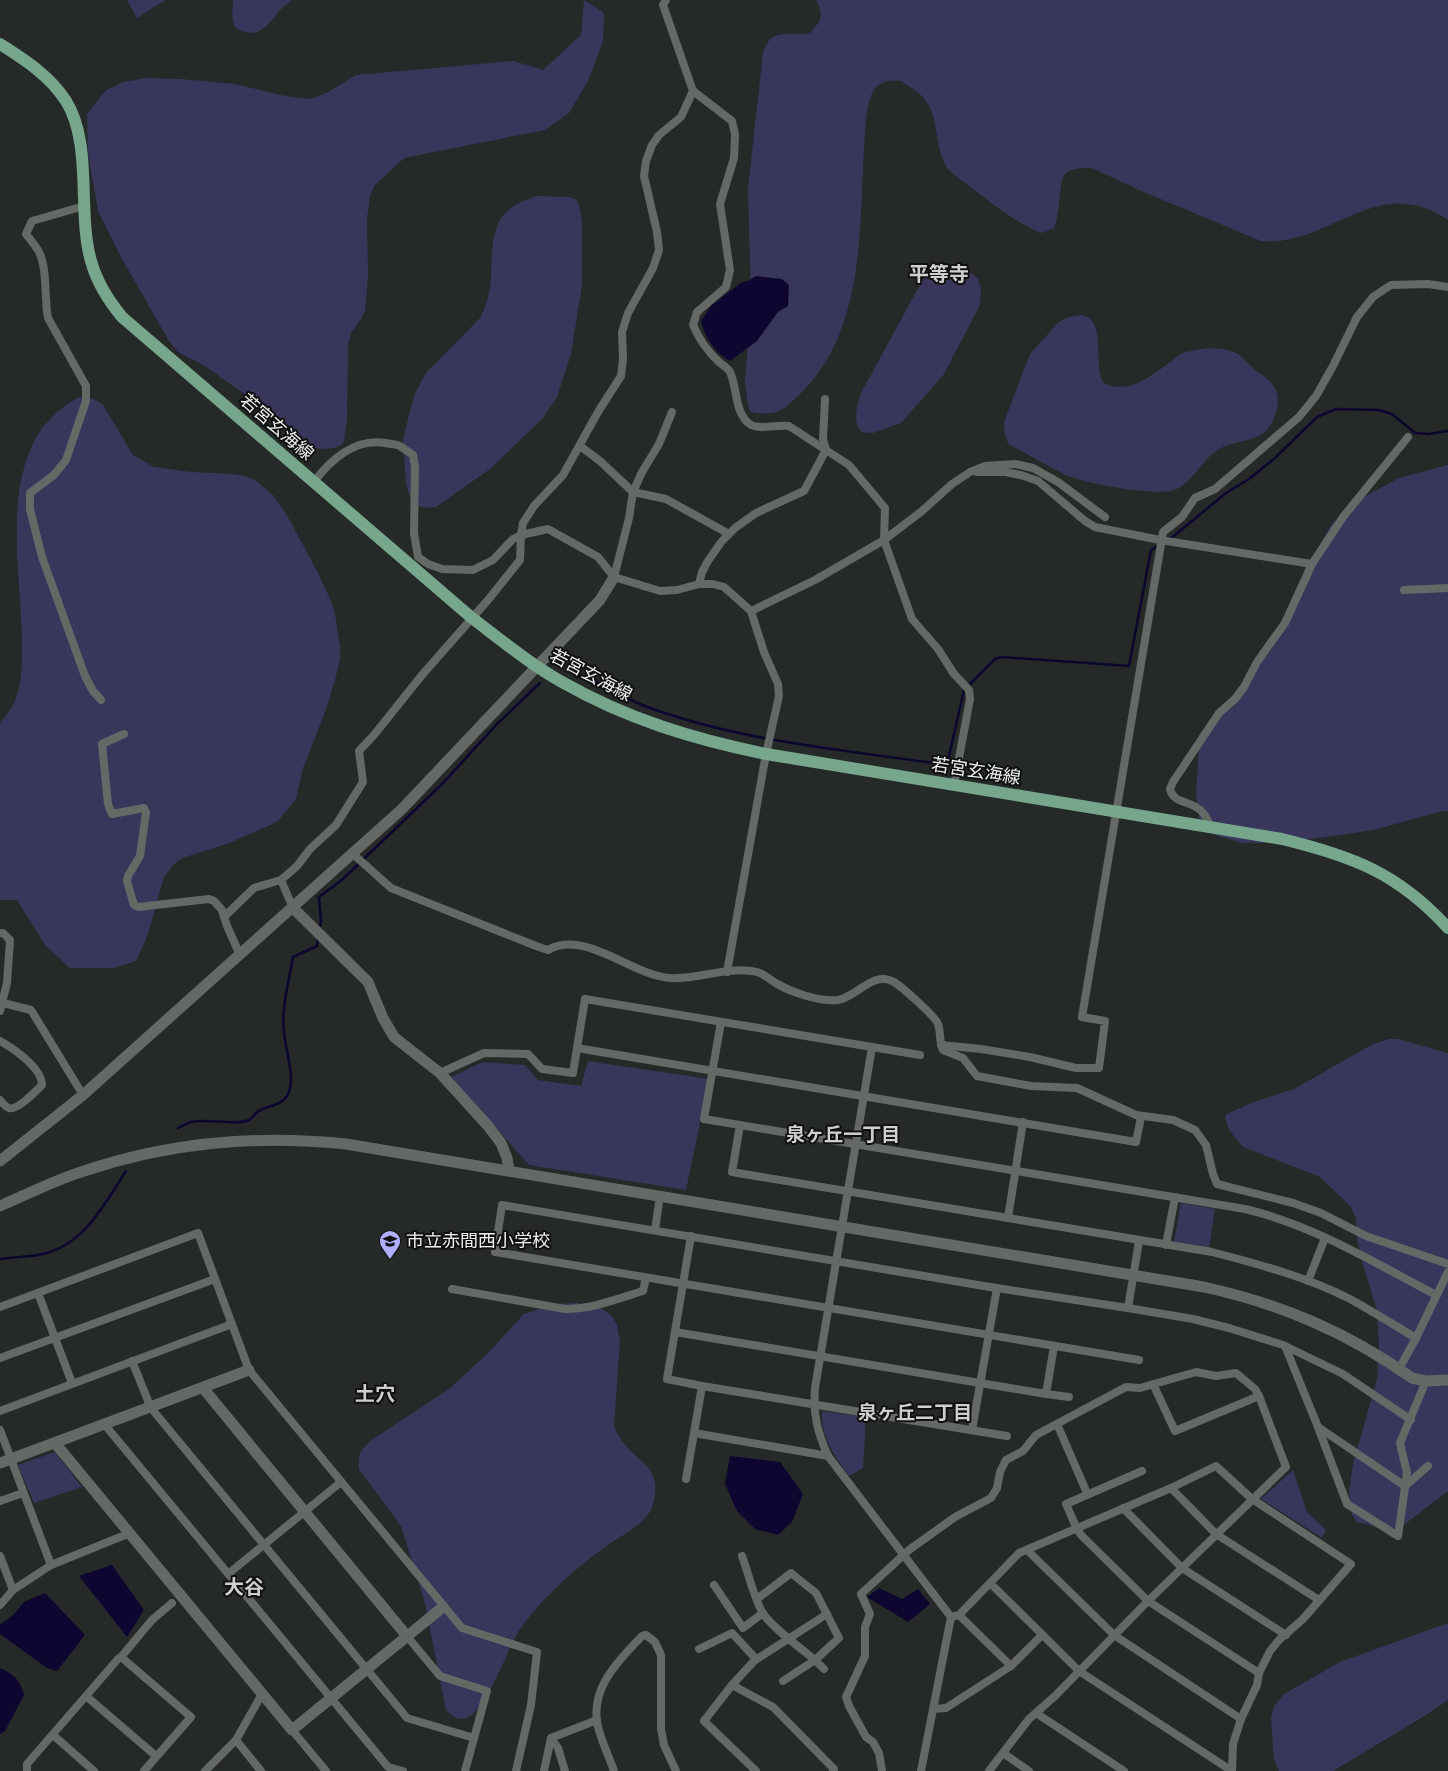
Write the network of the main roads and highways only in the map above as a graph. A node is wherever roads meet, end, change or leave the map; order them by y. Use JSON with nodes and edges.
{"nodes":[{"id":1,"x":0,"y":44,"type":"edge"},
{"id":2,"x":1448,"y":928,"type":"edge"}],
"edges":[{"from":1,"to":2,"type":"main road","name":"若宮玄海線"}]}
